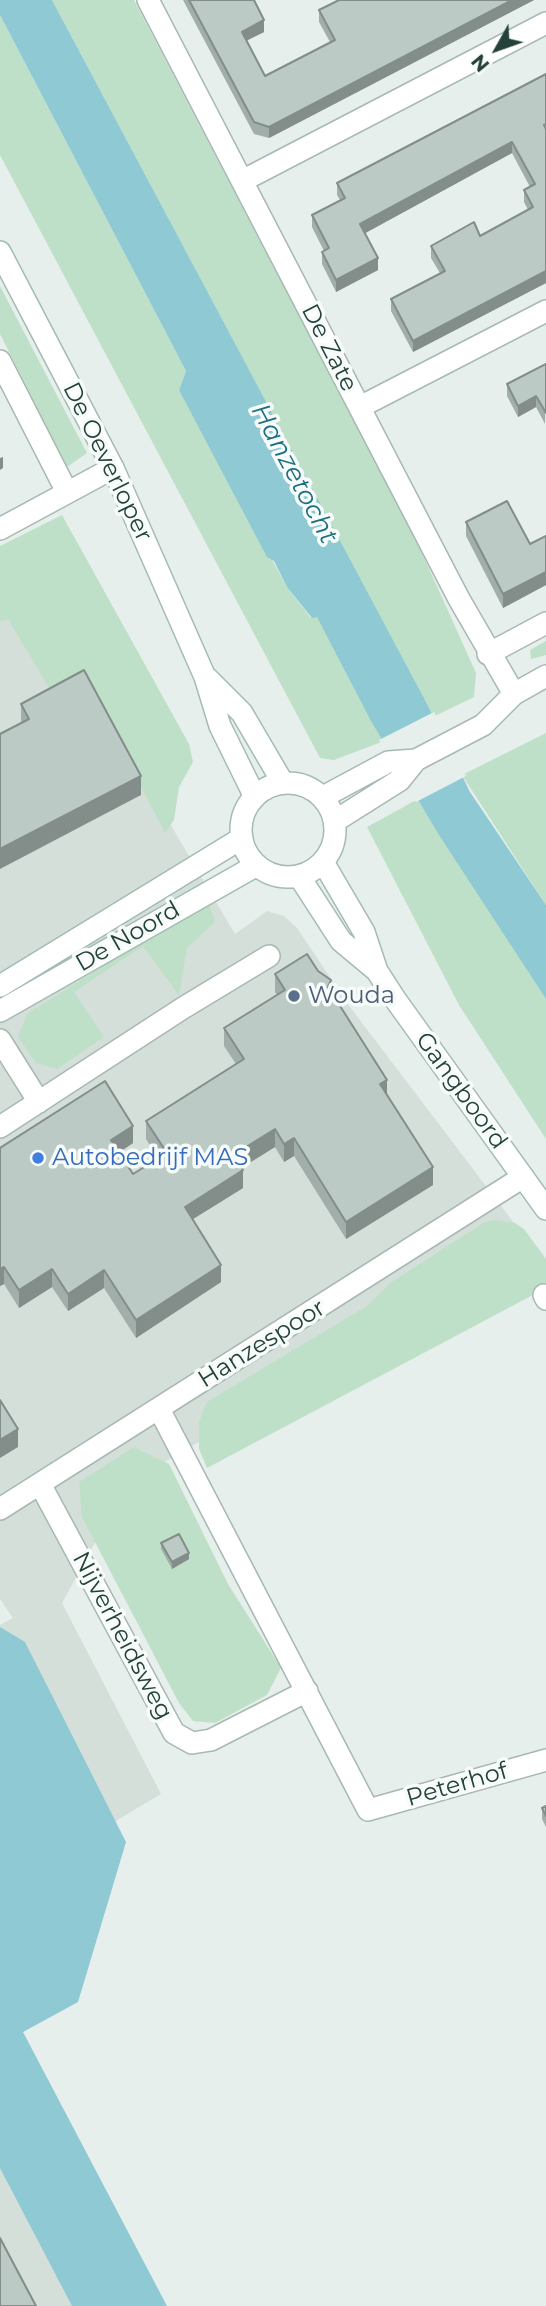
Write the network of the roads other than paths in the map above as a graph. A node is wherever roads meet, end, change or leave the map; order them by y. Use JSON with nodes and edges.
{"nodes":[{"id":1,"x":148,"y":0,"type":"edge"},
{"id":2,"x":546,"y":23,"type":"edge"},
{"id":3,"x":242,"y":181,"type":"junction"},
{"id":4,"x":0,"y":252,"type":"edge"},
{"id":5,"x":546,"y":311,"type":"edge"},
{"id":6,"x":0,"y":361,"type":"edge"},
{"id":7,"x":360,"y":407,"type":"junction"},
{"id":8,"x":113,"y":468,"type":"junction"},
{"id":9,"x":67,"y":492,"type":"junction"},
{"id":10,"x":0,"y":529,"type":"edge"},
{"id":11,"x":546,"y":623,"type":"edge"},
{"id":12,"x":488,"y":654,"type":"junction"},
{"id":13,"x":546,"y":676,"type":"edge"},
{"id":14,"x":205,"y":677,"type":"junction"},
{"id":15,"x":514,"y":694,"type":"junction"},
{"id":16,"x":416,"y":760,"type":"junction"},
{"id":17,"x":283,"y":783,"type":"junction"},
{"id":18,"x":255,"y":797,"type":"junction"},
{"id":19,"x":323,"y":797,"type":"junction"},
{"id":20,"x":335,"y":821,"type":"junction"},
{"id":21,"x":242,"y":838,"type":"junction"},
{"id":22,"x":323,"y":862,"type":"junction"},
{"id":23,"x":257,"y":865,"type":"junction"},
{"id":24,"x":299,"y":876,"type":"junction"},
{"id":25,"x":269,"y":956,"type":"dead end"},
{"id":26,"x":377,"y":971,"type":"junction"},
{"id":27,"x":0,"y":986,"type":"edge"},
{"id":28,"x":0,"y":1011,"type":"edge"},
{"id":29,"x":0,"y":1040,"type":"edge"},
{"id":30,"x":39,"y":1101,"type":"junction"},
{"id":31,"x":0,"y":1127,"type":"edge"},
{"id":32,"x":523,"y":1177,"type":"junction"},
{"id":33,"x":546,"y":1209,"type":"edge"},
{"id":34,"x":159,"y":1409,"type":"junction"},
{"id":35,"x":40,"y":1484,"type":"junction"},
{"id":36,"x":0,"y":1509,"type":"edge"},
{"id":37,"x":307,"y":1691,"type":"junction"},
{"id":38,"x":546,"y":1760,"type":"edge"}],
"edges":[{"from":1,"to":3,"type":"street","name":"De Zate"},
{"from":2,"to":3,"type":"street"},
{"from":3,"to":7,"type":"street","name":"De Zate"},
{"from":4,"to":8,"type":"street","name":"De Oeverloper"},
{"from":5,"to":7,"type":"street"},
{"from":6,"to":9,"type":"street","name":"De Oeverloper"},
{"from":7,"to":12,"type":"street","name":"De Zate"},
{"from":8,"to":9,"type":"street"},
{"from":8,"to":14,"type":"street","name":"De Oeverloper"},
{"from":9,"to":10,"type":"street"},
{"from":11,"to":12,"type":"street"},
{"from":12,"to":15,"type":"street","name":"De Zate"},
{"from":13,"to":15,"type":"street"},
{"from":14,"to":17,"type":"street","name":"De Oeverloper"},
{"from":14,"to":18,"type":"street","name":"De Oeverloper"},
{"from":15,"to":16,"type":"street"},
{"from":16,"to":19,"type":"street"},
{"from":16,"to":20,"type":"street"},
{"from":17,"to":18,"type":"street"},
{"from":17,"to":19,"type":"street"},
{"from":18,"to":21,"type":"street"},
{"from":19,"to":20,"type":"street"},
{"from":20,"to":22,"type":"street"},
{"from":21,"to":23,"type":"street"},
{"from":21,"to":27,"type":"street","name":"De Noord"},
{"from":22,"to":24,"type":"street"},
{"from":22,"to":26,"type":"street","name":"Gangboord"},
{"from":23,"to":24,"type":"street"},
{"from":23,"to":28,"type":"street","name":"De Noord"},
{"from":24,"to":26,"type":"street","name":"Gangboord"},
{"from":25,"to":30,"type":"street"},
{"from":26,"to":32,"type":"street","name":"Gangboord"},
{"from":29,"to":30,"type":"street"},
{"from":30,"to":31,"type":"street"},
{"from":32,"to":33,"type":"street","name":"Gangboord"},
{"from":32,"to":34,"type":"street","name":"Hanzespoor"},
{"from":34,"to":35,"type":"street","name":"Hanzespoor"},
{"from":34,"to":37,"type":"street"},
{"from":35,"to":36,"type":"street","name":"Hanzespoor"},
{"from":35,"to":37,"type":"street","name":"Nijverheidsweg"},
{"from":37,"to":38,"type":"street","name":"Peterhof"}]}
